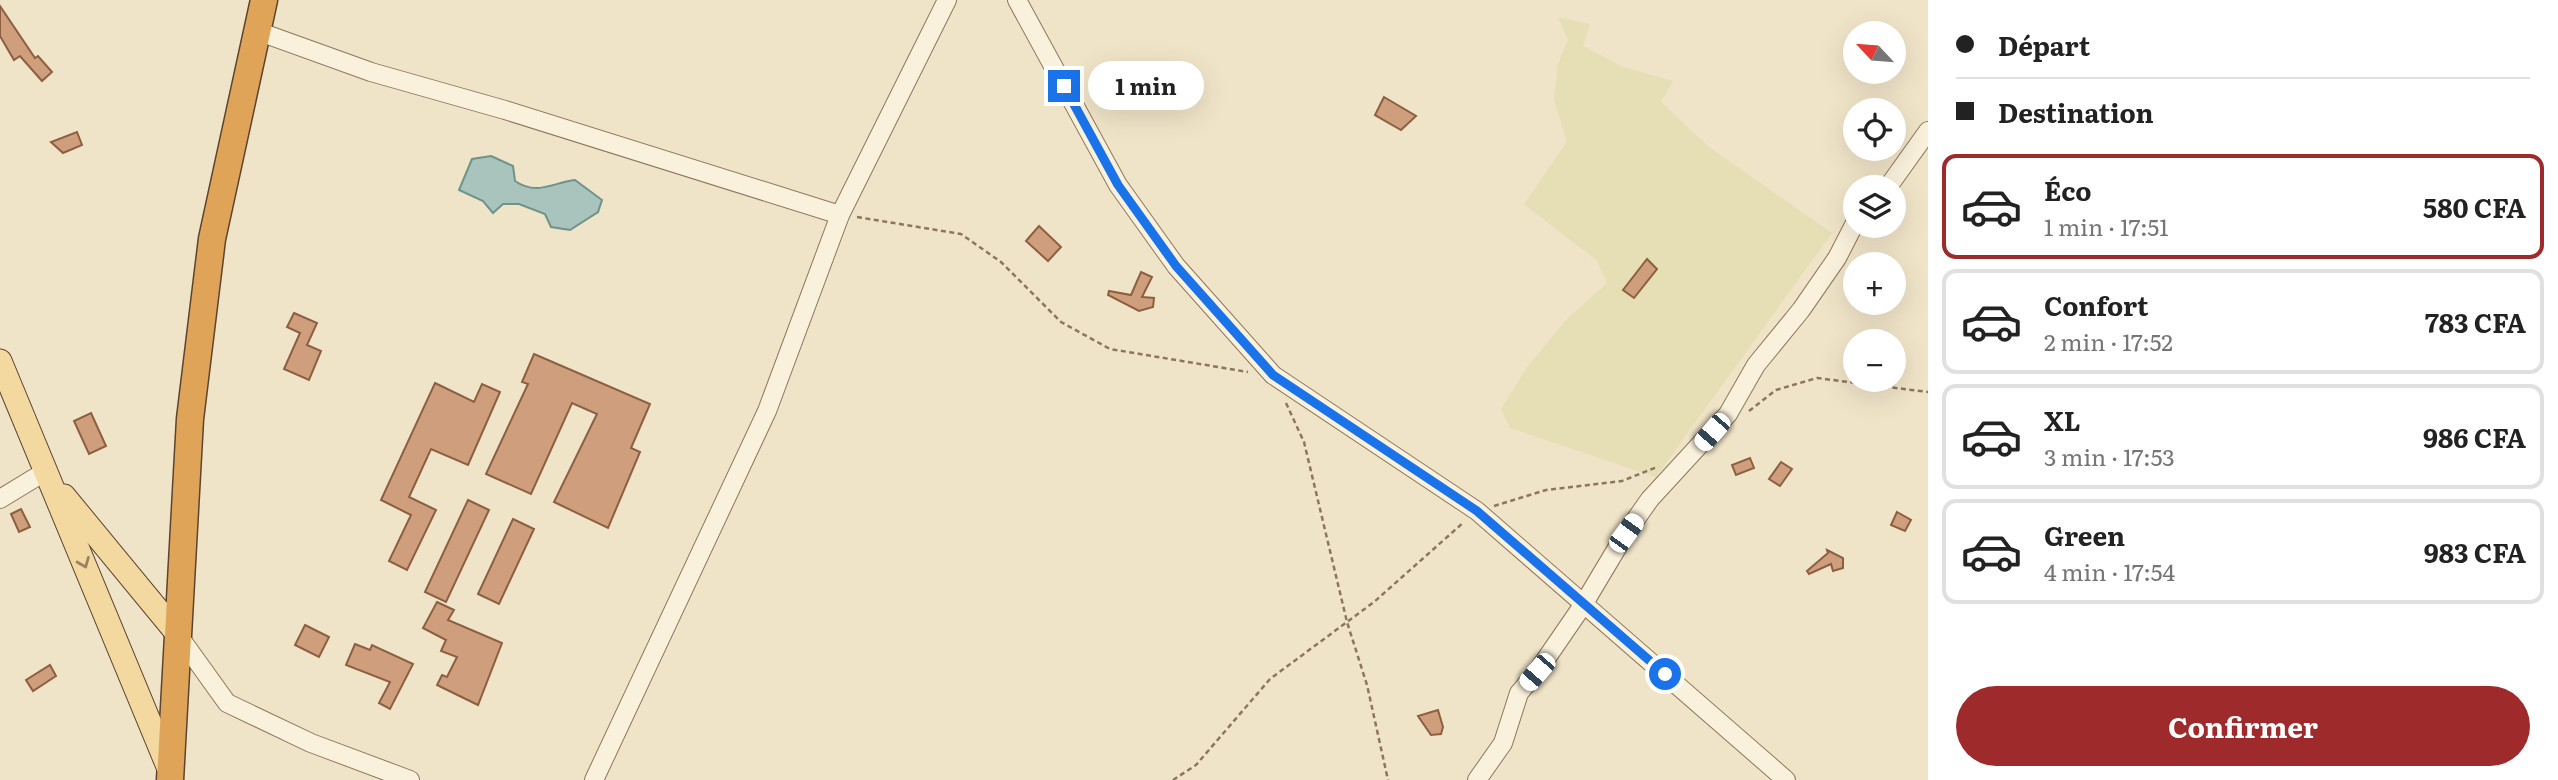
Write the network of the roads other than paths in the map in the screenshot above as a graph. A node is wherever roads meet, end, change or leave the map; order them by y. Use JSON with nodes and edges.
{"nodes":[{"id":1,"x":264,"y":0,"type":"edge"},
{"id":2,"x":947,"y":0,"type":"edge"},
{"id":3,"x":1017,"y":0,"type":"edge"},
{"id":4,"x":257,"y":31,"type":"junction"},
{"id":5,"x":1928,"y":131,"type":"edge"},
{"id":6,"x":1897,"y":175,"type":"edge"},
{"id":7,"x":840,"y":215,"type":"junction"},
{"id":8,"x":1847,"y":238,"type":"edge"},
{"id":9,"x":0,"y":362,"type":"edge"},
{"id":10,"x":47,"y":474,"type":"junction"},
{"id":11,"x":0,"y":499,"type":"edge"},
{"id":12,"x":1583,"y":605,"type":"junction"},
{"id":13,"x":176,"y":632,"type":"junction"},
{"id":14,"x":169,"y":775,"type":"edge"},
{"id":15,"x":410,"y":780,"type":"edge"},
{"id":16,"x":594,"y":780,"type":"edge"},
{"id":17,"x":1477,"y":780,"type":"edge"},
{"id":18,"x":1786,"y":780,"type":"edge"}],
"edges":[{"from":1,"to":4,"type":"highway"},
{"from":2,"to":7,"type":"street"},
{"from":3,"to":12,"type":"street"},
{"from":4,"to":7,"type":"street"},
{"from":4,"to":13,"type":"highway"},
{"from":5,"to":6,"type":"street"},
{"from":7,"to":16,"type":"street"},
{"from":8,"to":12,"type":"street"},
{"from":9,"to":10,"type":"main road"},
{"from":10,"to":11,"type":"street"},
{"from":10,"to":13,"type":"main road"},
{"from":10,"to":14,"type":"main road","one_way":true},
{"from":12,"to":17,"type":"street"},
{"from":12,"to":18,"type":"street"},
{"from":13,"to":14,"type":"highway"},
{"from":13,"to":15,"type":"street"}]}
